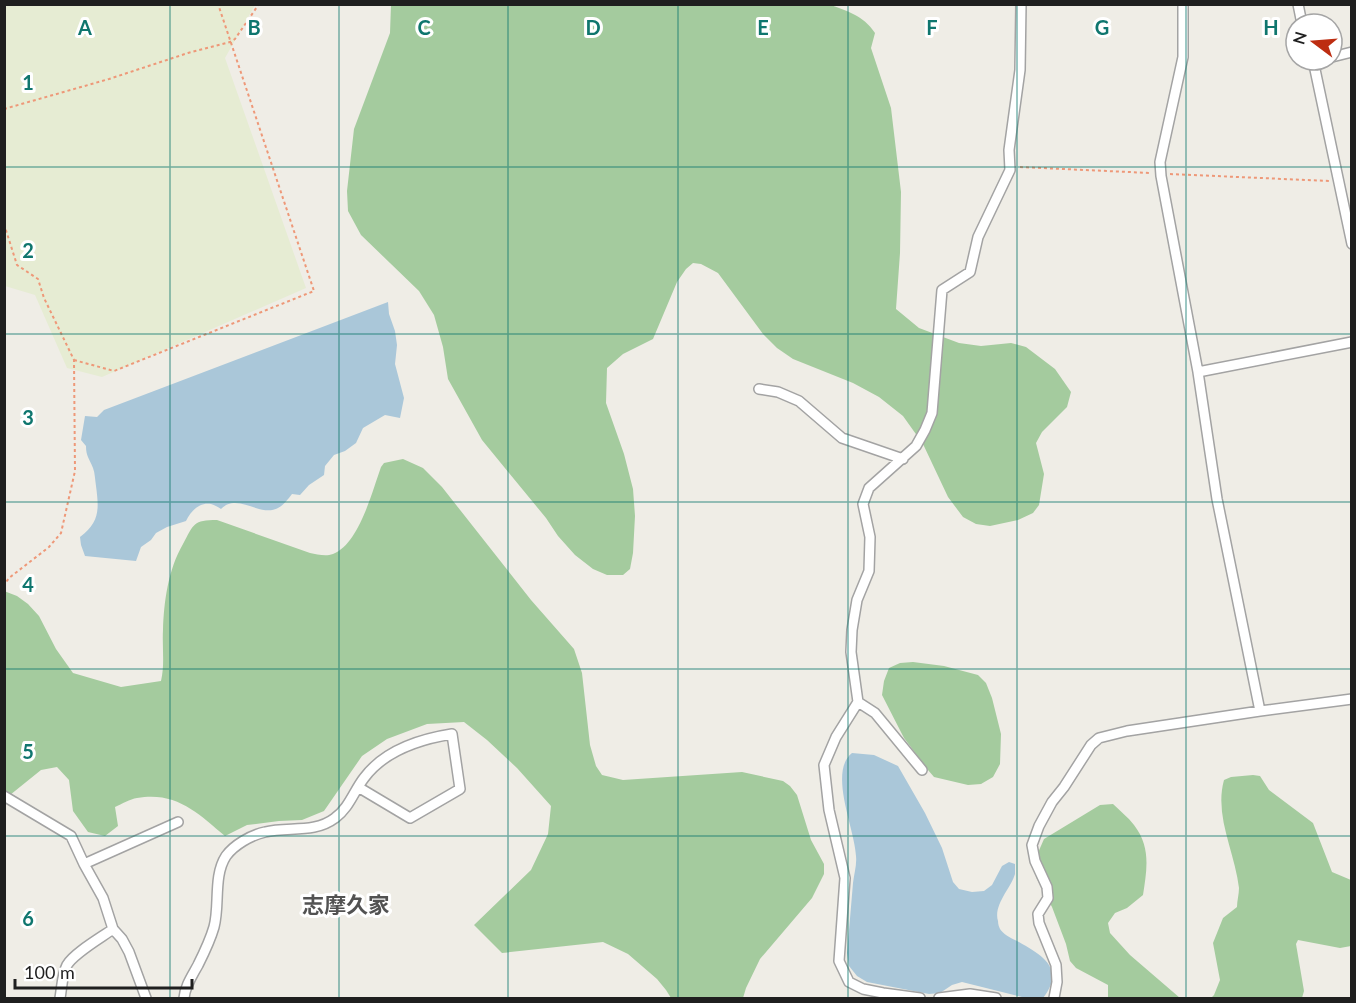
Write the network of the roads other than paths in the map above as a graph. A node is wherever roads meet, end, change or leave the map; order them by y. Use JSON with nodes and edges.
{"nodes":[{"id":1,"x":1021,"y":4,"type":"edge"},
{"id":2,"x":1183,"y":4,"type":"edge"},
{"id":3,"x":1315,"y":72,"type":"edge"},
{"id":4,"x":1352,"y":244,"type":"edge"},
{"id":5,"x":1352,"y":342,"type":"edge"},
{"id":6,"x":1198,"y":372,"type":"junction"},
{"id":7,"x":759,"y":389,"type":"dead end"},
{"id":8,"x":903,"y":459,"type":"junction"},
{"id":9,"x":1352,"y":699,"type":"edge"},
{"id":10,"x":858,"y":702,"type":"junction"},
{"id":11,"x":1260,"y":711,"type":"junction"},
{"id":12,"x":922,"y":770,"type":"dead end"},
{"id":13,"x":358,"y":787,"type":"junction"},
{"id":14,"x":4,"y":796,"type":"edge"},
{"id":15,"x":178,"y":822,"type":"dead end"},
{"id":16,"x":84,"y":864,"type":"junction"},
{"id":17,"x":114,"y":928,"type":"junction"},
{"id":18,"x":950,"y":998,"type":"edge"},
{"id":19,"x":60,"y":999,"type":"edge"},
{"id":20,"x":146,"y":999,"type":"edge"},
{"id":21,"x":184,"y":999,"type":"edge"},
{"id":22,"x":920,"y":999,"type":"edge"},
{"id":23,"x":939,"y":999,"type":"edge"},
{"id":24,"x":996,"y":999,"type":"edge"},
{"id":25,"x":1054,"y":999,"type":"edge"}],
"edges":[{"from":1,"to":8,"type":"street"},
{"from":2,"to":6,"type":"street"},
{"from":3,"to":4,"type":"street"},
{"from":5,"to":6,"type":"street"},
{"from":6,"to":11,"type":"street"},
{"from":7,"to":8,"type":"street"},
{"from":8,"to":10,"type":"street"},
{"from":9,"to":11,"type":"street"},
{"from":10,"to":12,"type":"street"},
{"from":10,"to":22,"type":"street"},
{"from":11,"to":25,"type":"street"},
{"from":13,"to":13,"type":"street"},
{"from":13,"to":21,"type":"street"},
{"from":14,"to":16,"type":"street"},
{"from":15,"to":16,"type":"street"},
{"from":16,"to":17,"type":"street"},
{"from":17,"to":19,"type":"street"},
{"from":17,"to":20,"type":"street"},
{"from":18,"to":23,"type":"street"},
{"from":18,"to":24,"type":"street"}]}
